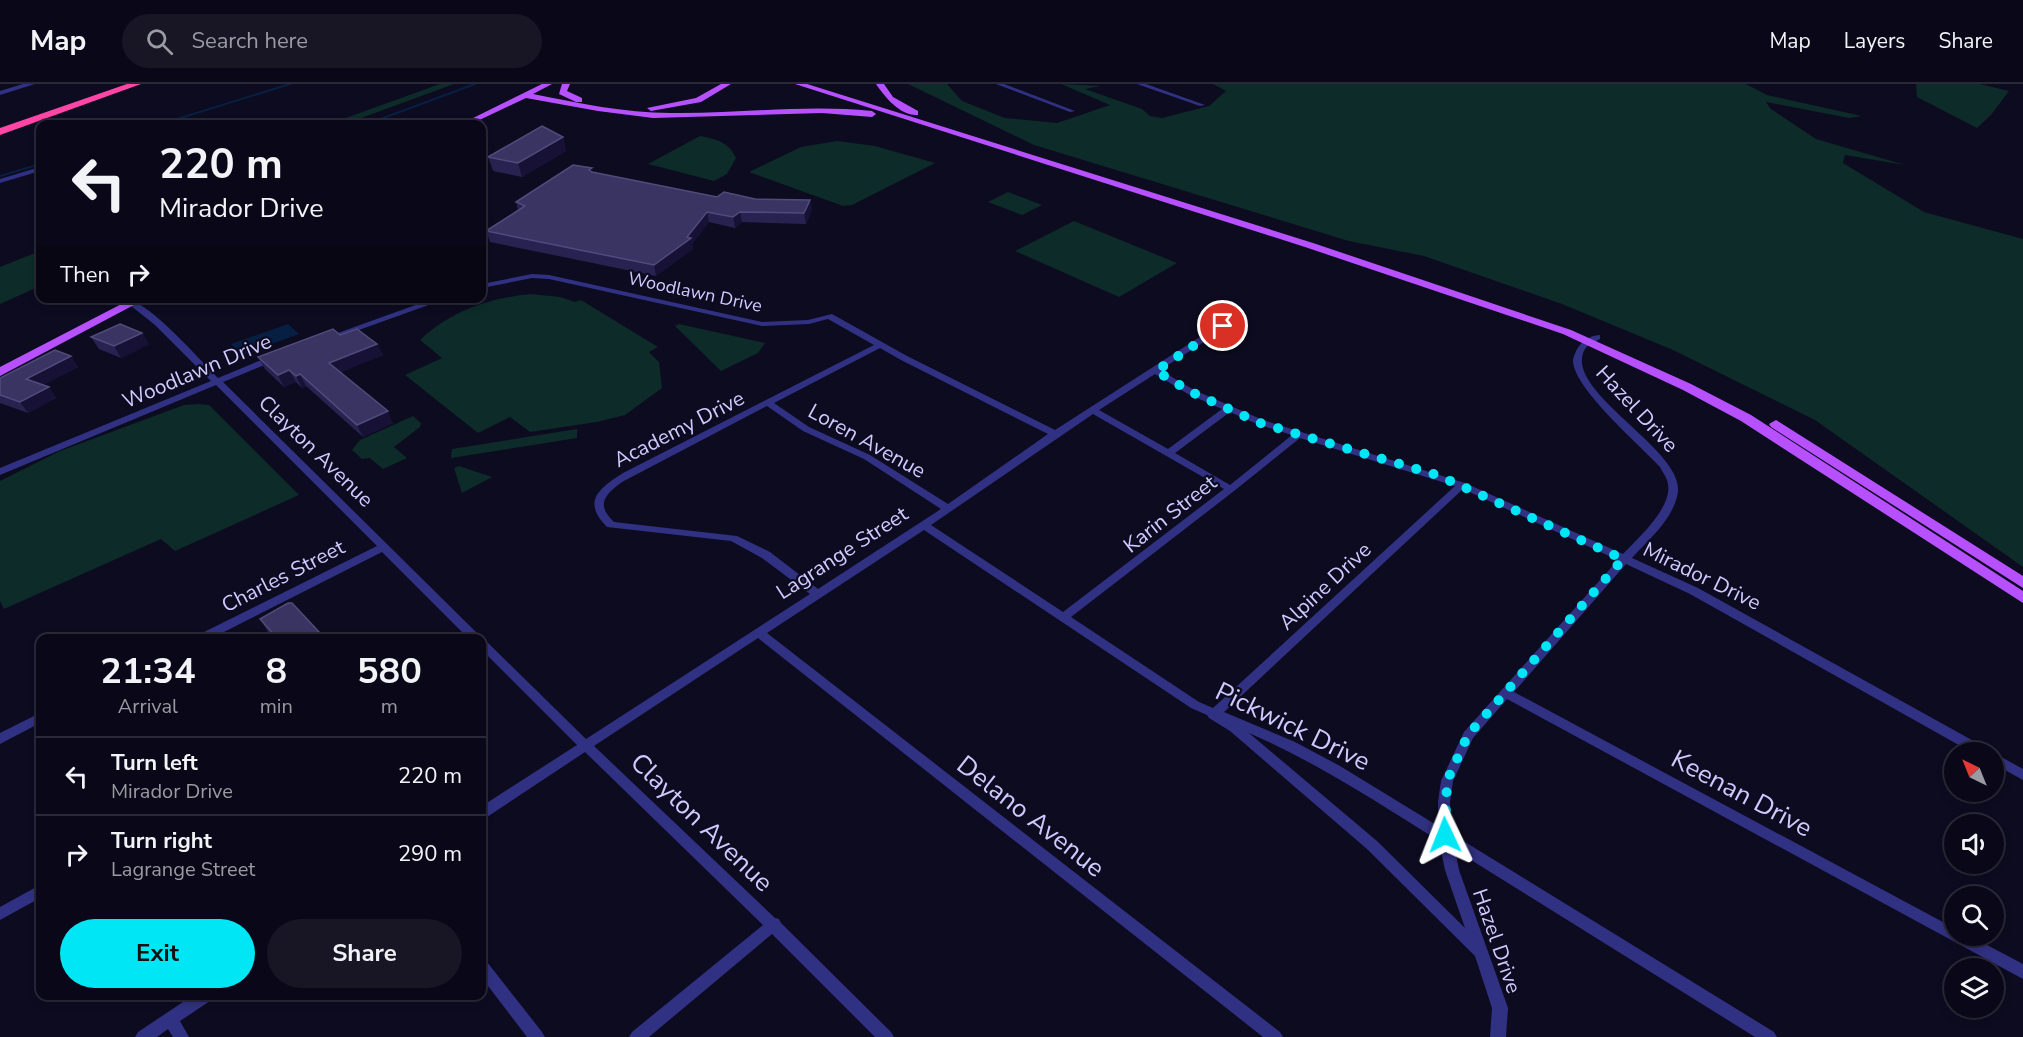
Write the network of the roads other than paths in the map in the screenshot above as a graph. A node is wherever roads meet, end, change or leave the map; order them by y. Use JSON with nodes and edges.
{"nodes":[{"id":1,"x":32,"y":84,"type":"edge"},
{"id":2,"x":136,"y":84,"type":"edge"},
{"id":3,"x":142,"y":84,"type":"edge"},
{"id":4,"x":548,"y":84,"type":"edge"},
{"id":5,"x":561,"y":84,"type":"edge"},
{"id":6,"x":566,"y":84,"type":"edge"},
{"id":7,"x":727,"y":84,"type":"edge"},
{"id":8,"x":799,"y":84,"type":"edge"},
{"id":9,"x":813,"y":84,"type":"edge"},
{"id":10,"x":880,"y":84,"type":"edge"},
{"id":11,"x":999,"y":84,"type":"edge"},
{"id":12,"x":1140,"y":84,"type":"edge"},
{"id":13,"x":117,"y":86,"type":"edge"},
{"id":14,"x":0,"y":93,"type":"edge"},
{"id":15,"x":533,"y":95,"type":"junction"},
{"id":16,"x":561,"y":102,"type":"junction"},
{"id":17,"x":593,"y":104,"type":"junction"},
{"id":18,"x":1202,"y":105,"type":"dead end"},
{"id":19,"x":1072,"y":111,"type":"dead end"},
{"id":20,"x":503,"y":114,"type":"junction"},
{"id":21,"x":474,"y":120,"type":"edge"},
{"id":22,"x":486,"y":123,"type":"edge"},
{"id":23,"x":0,"y":124,"type":"edge"},
{"id":24,"x":938,"y":126,"type":"junction"},
{"id":25,"x":0,"y":132,"type":"edge"},
{"id":26,"x":36,"y":170,"type":"edge"},
{"id":27,"x":0,"y":182,"type":"edge"},
{"id":28,"x":486,"y":285,"type":"edge"},
{"id":29,"x":124,"y":303,"type":"edge"},
{"id":30,"x":125,"y":303,"type":"edge"},
{"id":31,"x":134,"y":303,"type":"edge"},
{"id":32,"x":429,"y":303,"type":"edge"},
{"id":33,"x":1223,"y":326,"type":"dead end"},
{"id":34,"x":1593,"y":339,"type":"junction"},
{"id":35,"x":321,"y":340,"type":"edge"},
{"id":36,"x":880,"y":345,"type":"junction"},
{"id":37,"x":288,"y":353,"type":"edge"},
{"id":38,"x":0,"y":360,"type":"edge"},
{"id":39,"x":1156,"y":371,"type":"junction"},
{"id":40,"x":0,"y":372,"type":"edge"},
{"id":41,"x":216,"y":383,"type":"junction"},
{"id":42,"x":768,"y":403,"type":"junction"},
{"id":43,"x":1228,"y":409,"type":"junction"},
{"id":44,"x":1092,"y":411,"type":"junction"},
{"id":45,"x":1055,"y":434,"type":"junction"},
{"id":46,"x":1298,"y":435,"type":"junction"},
{"id":47,"x":1168,"y":454,"type":"junction"},
{"id":48,"x":0,"y":472,"type":"edge"},
{"id":49,"x":1462,"y":485,"type":"junction"},
{"id":50,"x":1232,"y":489,"type":"junction"},
{"id":51,"x":948,"y":509,"type":"junction"},
{"id":52,"x":924,"y":525,"type":"junction"},
{"id":53,"x":384,"y":547,"type":"junction"},
{"id":54,"x":1623,"y":559,"type":"junction"},
{"id":55,"x":2023,"y":583,"type":"edge"},
{"id":56,"x":817,"y":594,"type":"junction"},
{"id":57,"x":2023,"y":598,"type":"edge"},
{"id":58,"x":1062,"y":618,"type":"junction"},
{"id":59,"x":758,"y":632,"type":"junction"},
{"id":60,"x":210,"y":634,"type":"edge"},
{"id":61,"x":471,"y":634,"type":"edge"},
{"id":62,"x":486,"y":648,"type":"edge"},
{"id":63,"x":1506,"y":693,"type":"junction"},
{"id":64,"x":1213,"y":715,"type":"junction"},
{"id":65,"x":36,"y":720,"type":"edge"},
{"id":66,"x":0,"y":739,"type":"edge"},
{"id":67,"x":1964,"y":742,"type":"edge"},
{"id":68,"x":586,"y":744,"type":"junction"},
{"id":69,"x":2004,"y":764,"type":"edge"},
{"id":70,"x":2023,"y":775,"type":"edge"},
{"id":71,"x":486,"y":810,"type":"edge"},
{"id":72,"x":1445,"y":835,"type":"junction"},
{"id":73,"x":36,"y":893,"type":"edge"},
{"id":74,"x":0,"y":914,"type":"edge"},
{"id":75,"x":774,"y":924,"type":"junction"},
{"id":76,"x":1944,"y":930,"type":"edge"},
{"id":77,"x":1974,"y":946,"type":"edge"},
{"id":78,"x":1480,"y":952,"type":"junction"},
{"id":79,"x":486,"y":972,"type":"edge"},
{"id":80,"x":2023,"y":972,"type":"edge"},
{"id":81,"x":200,"y":1000,"type":"edge"},
{"id":82,"x":171,"y":1019,"type":"junction"},
{"id":83,"x":143,"y":1037,"type":"edge"},
{"id":84,"x":181,"y":1037,"type":"edge"},
{"id":85,"x":537,"y":1037,"type":"edge"},
{"id":86,"x":637,"y":1037,"type":"edge"},
{"id":87,"x":886,"y":1037,"type":"edge"},
{"id":88,"x":1275,"y":1037,"type":"edge"},
{"id":89,"x":1498,"y":1037,"type":"edge"},
{"id":90,"x":1769,"y":1037,"type":"edge"}],
"edges":[{"from":1,"to":14,"type":"street"},
{"from":2,"to":13,"type":"highway"},
{"from":3,"to":13,"type":"highway"},
{"from":4,"to":15,"type":"main road"},
{"from":5,"to":15,"type":"main road"},
{"from":6,"to":17,"type":"main road"},
{"from":7,"to":17,"type":"main road"},
{"from":8,"to":24,"type":"main road"},
{"from":9,"to":24,"type":"main road"},
{"from":10,"to":24,"type":"main road"},
{"from":11,"to":19,"type":"street"},
{"from":12,"to":18,"type":"street"},
{"from":13,"to":23,"type":"highway"},
{"from":13,"to":25,"type":"highway"},
{"from":15,"to":16,"type":"main road"},
{"from":15,"to":17,"type":"main road"},
{"from":15,"to":20,"type":"main road"},
{"from":15,"to":21,"type":"main road"},
{"from":16,"to":20,"type":"main road"},
{"from":16,"to":24,"type":"main road"},
{"from":20,"to":22,"type":"main road"},
{"from":24,"to":34,"type":"main road"},
{"from":26,"to":27,"type":"street"},
{"from":28,"to":36,"type":"street","name":"Woodlawn Drive"},
{"from":29,"to":38,"type":"main road"},
{"from":30,"to":40,"type":"main road"},
{"from":31,"to":41,"type":"street","name":"Clayton Avenue"},
{"from":32,"to":35,"type":"street"},
{"from":33,"to":39,"type":"street","name":"Lagrange Street"},
{"from":34,"to":54,"type":"street","name":"Hazel Drive"},
{"from":34,"to":55,"type":"main road"},
{"from":34,"to":57,"type":"main road"},
{"from":36,"to":42,"type":"street","name":"Academy Drive"},
{"from":36,"to":45,"type":"street","name":"Woodlawn Drive"},
{"from":37,"to":41,"type":"street","name":"Woodlawn Drive"},
{"from":39,"to":43,"type":"street","name":"Mirador Drive"},
{"from":39,"to":44,"type":"street","name":"Lagrange Street"},
{"from":41,"to":48,"type":"street","name":"Woodlawn Drive"},
{"from":41,"to":53,"type":"street","name":"Clayton Avenue"},
{"from":42,"to":51,"type":"street","name":"Loren Avenue"},
{"from":42,"to":56,"type":"street","name":"Academy Drive"},
{"from":43,"to":46,"type":"street","name":"Mirador Drive"},
{"from":43,"to":47,"type":"street"},
{"from":44,"to":45,"type":"street","name":"Lagrange Street"},
{"from":44,"to":47,"type":"street"},
{"from":45,"to":51,"type":"street","name":"Lagrange Street"},
{"from":46,"to":49,"type":"street","name":"Mirador Drive"},
{"from":46,"to":50,"type":"street","name":"Karin Street"},
{"from":47,"to":50,"type":"street"},
{"from":49,"to":54,"type":"street","name":"Mirador Drive"},
{"from":49,"to":64,"type":"street","name":"Alpine Drive"},
{"from":50,"to":58,"type":"street","name":"Karin Street"},
{"from":51,"to":52,"type":"street","name":"Lagrange Street"},
{"from":52,"to":56,"type":"street","name":"Lagrange Street"},
{"from":52,"to":58,"type":"street","name":"Pickwick Drive"},
{"from":53,"to":60,"type":"street","name":"Charles Street"},
{"from":53,"to":61,"type":"street","name":"Clayton Avenue"},
{"from":54,"to":63,"type":"street","name":"Hazel Drive"},
{"from":54,"to":67,"type":"street","name":"Mirador Drive"},
{"from":56,"to":59,"type":"street","name":"Lagrange Street"},
{"from":58,"to":64,"type":"street","name":"Pickwick Drive"},
{"from":59,"to":68,"type":"street","name":"Lagrange Street"},
{"from":59,"to":88,"type":"street","name":"Delano Avenue"},
{"from":62,"to":68,"type":"street","name":"Clayton Avenue"},
{"from":63,"to":72,"type":"street","name":"Hazel Drive"},
{"from":63,"to":76,"type":"street","name":"Keenan Drive"},
{"from":64,"to":72,"type":"street","name":"Pickwick Drive"},
{"from":64,"to":78,"type":"street"},
{"from":65,"to":66,"type":"street"},
{"from":68,"to":71,"type":"street","name":"Lagrange Street"},
{"from":68,"to":75,"type":"street","name":"Clayton Avenue"},
{"from":69,"to":70,"type":"street"},
{"from":72,"to":78,"type":"street","name":"Hazel Drive"},
{"from":72,"to":90,"type":"street","name":"Pickwick Drive"},
{"from":73,"to":74,"type":"street"},
{"from":75,"to":86,"type":"street"},
{"from":75,"to":87,"type":"street","name":"Clayton Avenue"},
{"from":77,"to":80,"type":"street","name":"Keenan Drive"},
{"from":78,"to":89,"type":"street","name":"Hazel Drive"},
{"from":79,"to":85,"type":"street"},
{"from":81,"to":82,"type":"street"},
{"from":82,"to":83,"type":"street"},
{"from":82,"to":84,"type":"street"}]}
